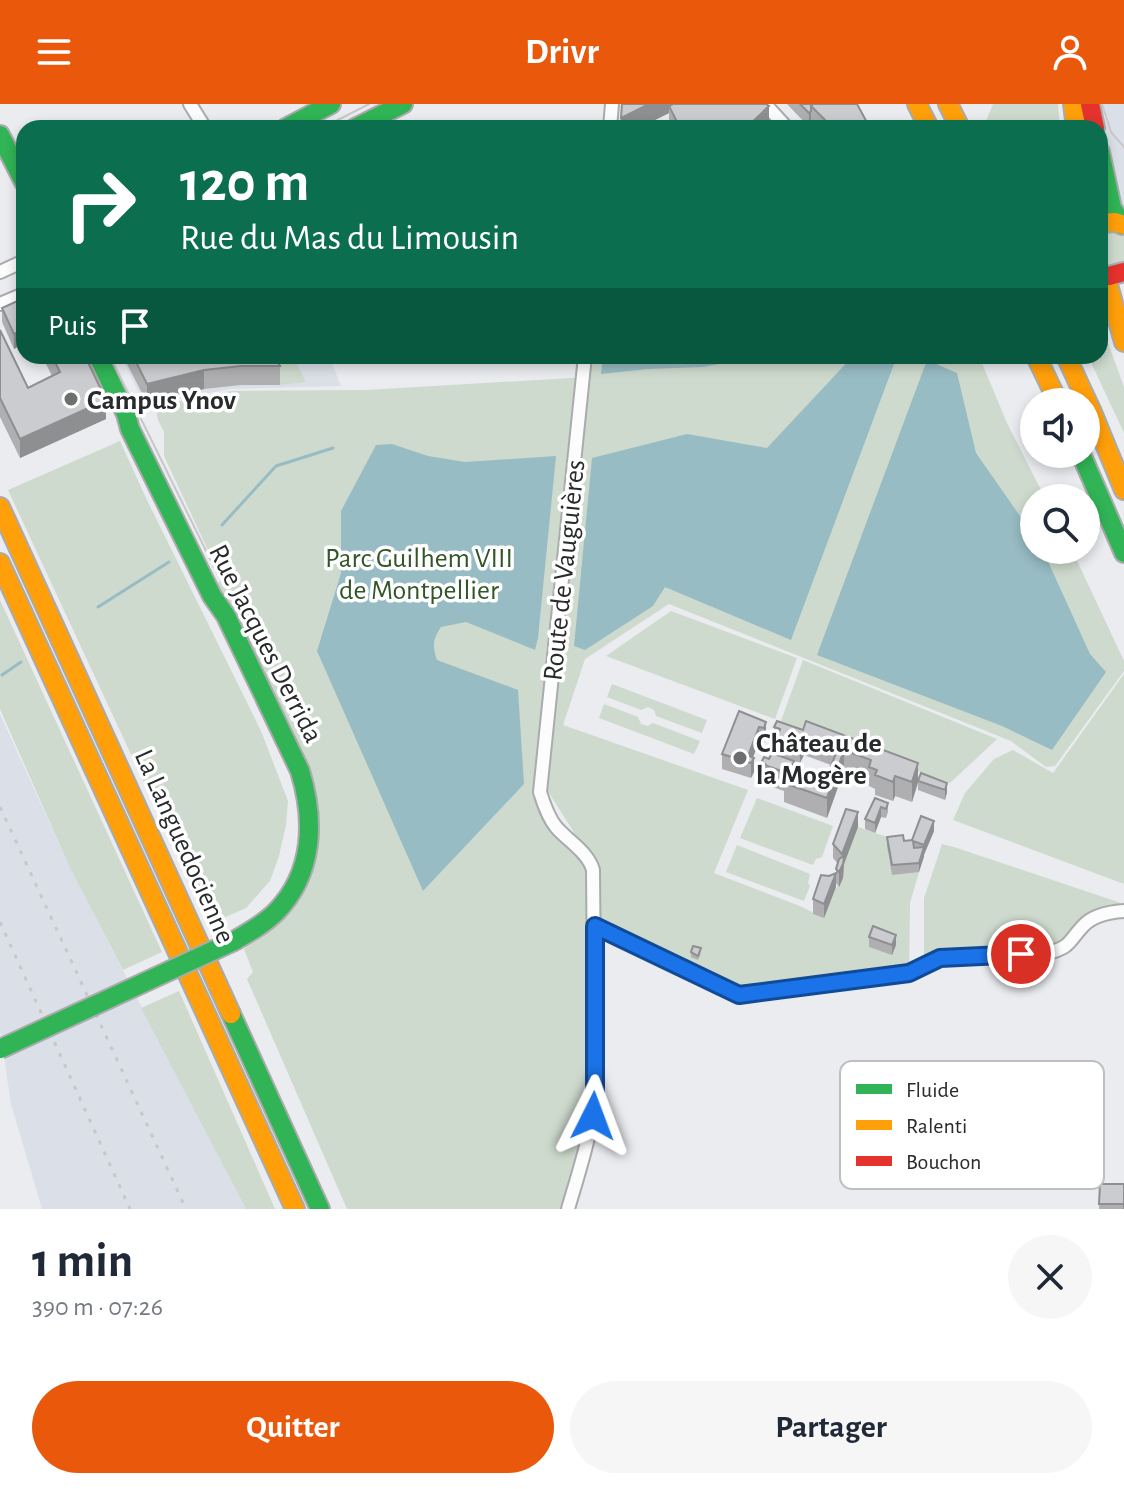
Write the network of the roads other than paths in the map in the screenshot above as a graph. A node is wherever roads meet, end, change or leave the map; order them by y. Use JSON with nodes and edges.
{"nodes":[{"id":1,"x":331,"y":104,"type":"edge"},
{"id":2,"x":403,"y":104,"type":"edge"},
{"id":3,"x":765,"y":104,"type":"edge"},
{"id":4,"x":301,"y":120,"type":"edge"},
{"id":5,"x":371,"y":120,"type":"edge"},
{"id":6,"x":780,"y":120,"type":"edge"},
{"id":7,"x":0,"y":135,"type":"edge"},
{"id":8,"x":16,"y":166,"type":"edge"},
{"id":9,"x":1108,"y":189,"type":"edge"},
{"id":10,"x":1124,"y":225,"type":"edge"},
{"id":11,"x":1108,"y":285,"type":"edge"},
{"id":12,"x":1124,"y":342,"type":"edge"},
{"id":13,"x":102,"y":364,"type":"edge"},
{"id":14,"x":584,"y":364,"type":"edge"},
{"id":15,"x":1040,"y":364,"type":"edge"},
{"id":16,"x":1070,"y":364,"type":"edge"},
{"id":17,"x":1051,"y":388,"type":"edge"},
{"id":18,"x":1087,"y":468,"type":"edge"},
{"id":19,"x":1124,"y":490,"type":"edge"},
{"id":20,"x":0,"y":507,"type":"edge"},
{"id":21,"x":1124,"y":553,"type":"edge"},
{"id":22,"x":0,"y":563,"type":"edge"},
{"id":23,"x":1124,"y":911,"type":"edge"},
{"id":24,"x":595,"y":926,"type":"junction"},
{"id":25,"x":0,"y":1049,"type":"edge"},
{"id":26,"x":295,"y":1209,"type":"edge"},
{"id":27,"x":320,"y":1209,"type":"edge"},
{"id":28,"x":568,"y":1209,"type":"edge"}],
"edges":[{"from":1,"to":4,"type":"main road"},
{"from":2,"to":5,"type":"main road"},
{"from":3,"to":6,"type":"street"},
{"from":7,"to":8,"type":"main road"},
{"from":9,"to":10,"type":"main road"},
{"from":11,"to":12,"type":"main road"},
{"from":13,"to":25,"type":"main road","name":"Rue Jacques Derrida","bridge":true},
{"from":14,"to":24,"type":"street","name":"Route de Vauguières"},
{"from":15,"to":17,"type":"main road"},
{"from":16,"to":19,"type":"main road"},
{"from":18,"to":21,"type":"main road"},
{"from":20,"to":27,"type":"main road","name":"La Languedocienne"},
{"from":22,"to":26,"type":"main road","name":"La Languedocienne"},
{"from":23,"to":24,"type":"street"},
{"from":24,"to":28,"type":"street"}]}
